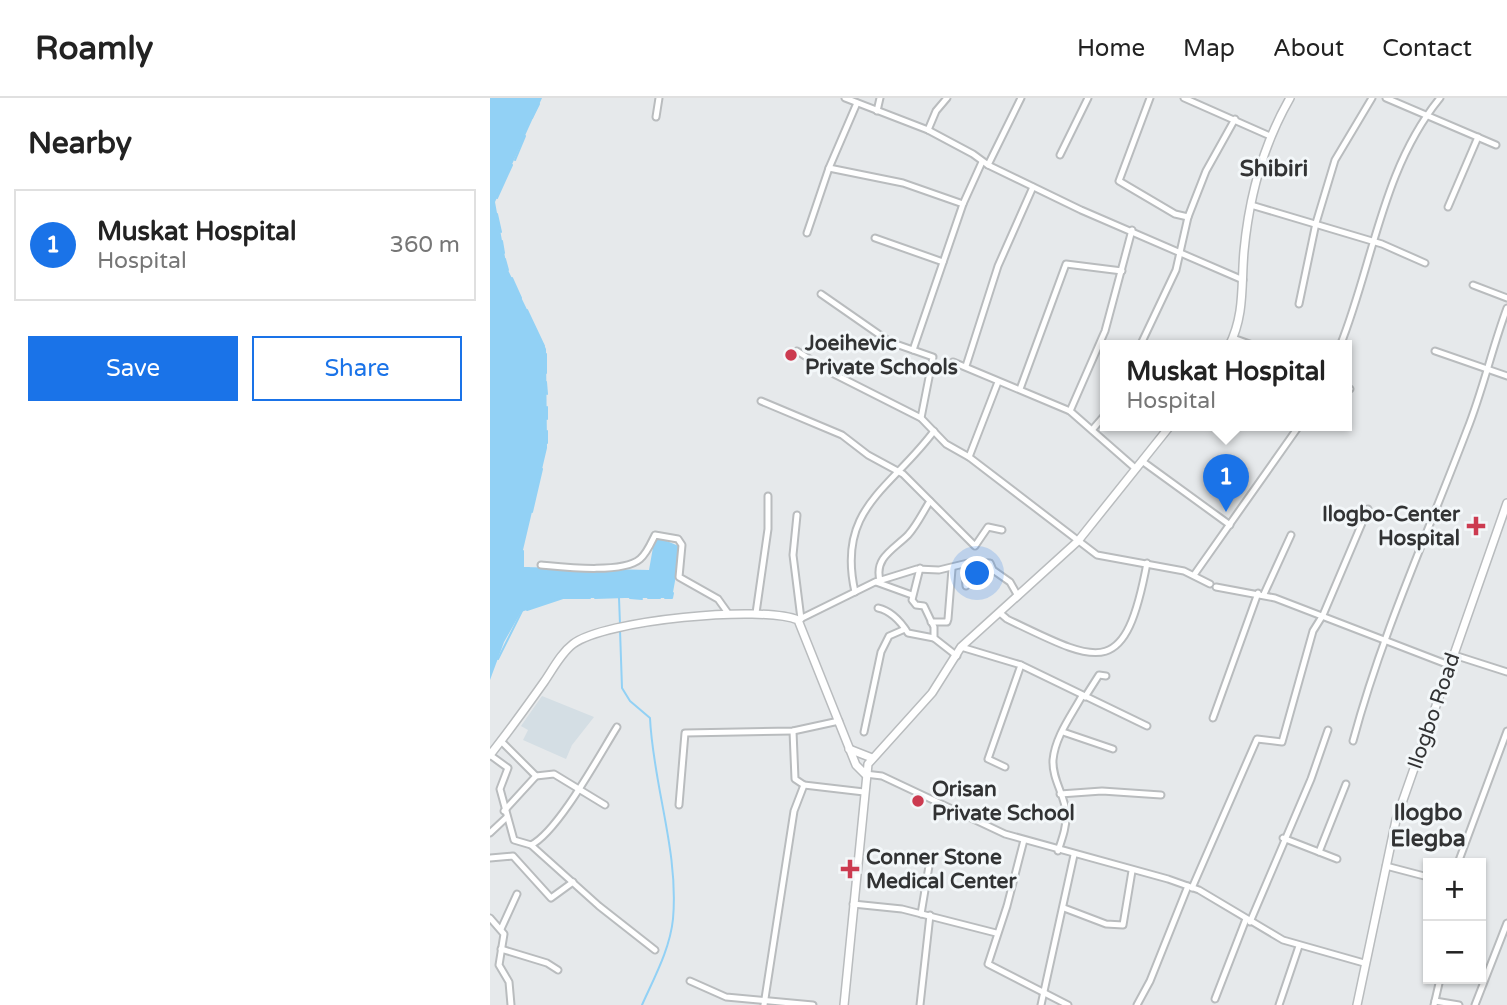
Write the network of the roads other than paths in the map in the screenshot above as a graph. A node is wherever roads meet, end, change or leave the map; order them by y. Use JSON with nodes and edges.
{"nodes":[{"id":1,"x":659,"y":98,"type":"edge"},
{"id":2,"x":845,"y":98,"type":"edge"},
{"id":3,"x":880,"y":98,"type":"edge"},
{"id":4,"x":947,"y":98,"type":"edge"},
{"id":5,"x":1021,"y":98,"type":"edge"},
{"id":6,"x":1088,"y":98,"type":"edge"},
{"id":7,"x":1150,"y":98,"type":"edge"},
{"id":8,"x":1184,"y":98,"type":"edge"},
{"id":9,"x":1206,"y":98,"type":"edge"},
{"id":10,"x":1290,"y":98,"type":"edge"},
{"id":11,"x":1372,"y":98,"type":"edge"},
{"id":12,"x":1385,"y":98,"type":"edge"},
{"id":13,"x":1440,"y":98,"type":"edge"},
{"id":14,"x":857,"y":103,"type":"junction"},
{"id":15,"x":1202,"y":106,"type":"junction"},
{"id":16,"x":877,"y":111,"type":"junction"},
{"id":17,"x":1427,"y":114,"type":"junction"},
{"id":18,"x":656,"y":117,"type":"dead end"},
{"id":19,"x":1235,"y":119,"type":"junction"},
{"id":20,"x":928,"y":131,"type":"junction"},
{"id":21,"x":1270,"y":136,"type":"junction"},
{"id":22,"x":1478,"y":137,"type":"junction"},
{"id":23,"x":1496,"y":145,"type":"dead end"},
{"id":24,"x":1059,"y":155,"type":"dead end"},
{"id":25,"x":985,"y":163,"type":"junction"},
{"id":26,"x":829,"y":168,"type":"junction"},
{"id":27,"x":1032,"y":187,"type":"junction"},
{"id":28,"x":963,"y":204,"type":"junction"},
{"id":29,"x":1251,"y":205,"type":"junction"},
{"id":30,"x":1448,"y":207,"type":"dead end"},
{"id":31,"x":1188,"y":217,"type":"junction"},
{"id":32,"x":1316,"y":223,"type":"junction"},
{"id":33,"x":1132,"y":230,"type":"junction"},
{"id":34,"x":807,"y":233,"type":"dead end"},
{"id":35,"x":876,"y":238,"type":"dead end"},
{"id":36,"x":1373,"y":242,"type":"junction"},
{"id":37,"x":1180,"y":252,"type":"junction"},
{"id":38,"x":943,"y":262,"type":"junction"},
{"id":39,"x":1425,"y":263,"type":"dead end"},
{"id":40,"x":1122,"y":271,"type":"junction"},
{"id":41,"x":1243,"y":280,"type":"junction"},
{"id":42,"x":1473,"y":285,"type":"dead end"},
{"id":43,"x":821,"y":294,"type":"dead end"},
{"id":44,"x":1507,"y":298,"type":"edge"},
{"id":45,"x":1299,"y":304,"type":"dead end"},
{"id":46,"x":1507,"y":308,"type":"edge"},
{"id":47,"x":1101,"y":340,"type":"edge"},
{"id":48,"x":1143,"y":340,"type":"edge"},
{"id":49,"x":1232,"y":340,"type":"edge"},
{"id":50,"x":1342,"y":340,"type":"edge"},
{"id":51,"x":1100,"y":342,"type":"edge"},
{"id":52,"x":913,"y":350,"type":"junction"},
{"id":53,"x":797,"y":351,"type":"dead end"},
{"id":54,"x":1435,"y":351,"type":"dead end"},
{"id":55,"x":953,"y":362,"type":"dead end"},
{"id":56,"x":966,"y":366,"type":"junction"},
{"id":57,"x":1485,"y":370,"type":"junction"},
{"id":58,"x":1507,"y":376,"type":"edge"},
{"id":59,"x":998,"y":382,"type":"junction"},
{"id":60,"x":1020,"y":389,"type":"junction"},
{"id":61,"x":761,"y":401,"type":"dead end"},
{"id":62,"x":1070,"y":411,"type":"junction"},
{"id":63,"x":921,"y":418,"type":"junction"},
{"id":64,"x":1100,"y":421,"type":"edge"},
{"id":65,"x":1092,"y":430,"type":"junction"},
{"id":66,"x":934,"y":431,"type":"junction"},
{"id":67,"x":1167,"y":431,"type":"edge"},
{"id":68,"x":1296,"y":431,"type":"edge"},
{"id":69,"x":969,"y":457,"type":"junction"},
{"id":70,"x":1142,"y":461,"type":"junction"},
{"id":71,"x":1135,"y":468,"type":"junction"},
{"id":72,"x":898,"y":472,"type":"junction"},
{"id":73,"x":768,"y":496,"type":"dead end"},
{"id":74,"x":930,"y":501,"type":"junction"},
{"id":75,"x":1507,"y":503,"type":"edge"},
{"id":76,"x":1368,"y":509,"type":"dead end"},
{"id":77,"x":797,"y":515,"type":"dead end"},
{"id":78,"x":1230,"y":525,"type":"junction"},
{"id":79,"x":1002,"y":530,"type":"dead end"},
{"id":80,"x":1291,"y":535,"type":"dead end"},
{"id":81,"x":1078,"y":541,"type":"junction"},
{"id":82,"x":1147,"y":563,"type":"junction"},
{"id":83,"x":541,"y":565,"type":"dead end"},
{"id":84,"x":964,"y":566,"type":"junction"},
{"id":85,"x":920,"y":568,"type":"junction"},
{"id":86,"x":952,"y":569,"type":"junction"},
{"id":87,"x":1194,"y":575,"type":"junction"},
{"id":88,"x":877,"y":581,"type":"junction"},
{"id":89,"x":965,"y":586,"type":"dead end"},
{"id":90,"x":855,"y":592,"type":"junction"},
{"id":91,"x":1261,"y":593,"type":"junction"},
{"id":92,"x":912,"y":596,"type":"junction"},
{"id":93,"x":1019,"y":596,"type":"junction"},
{"id":94,"x":878,"y":608,"type":"dead end"},
{"id":95,"x":728,"y":613,"type":"junction"},
{"id":96,"x":756,"y":613,"type":"junction"},
{"id":97,"x":1000,"y":613,"type":"junction"},
{"id":98,"x":1323,"y":615,"type":"junction"},
{"id":99,"x":799,"y":620,"type":"junction"},
{"id":100,"x":931,"y":622,"type":"junction"},
{"id":101,"x":905,"y":629,"type":"junction"},
{"id":102,"x":934,"y":638,"type":"junction"},
{"id":103,"x":1383,"y":638,"type":"junction"},
{"id":104,"x":961,"y":647,"type":"junction"},
{"id":105,"x":1452,"y":654,"type":"junction"},
{"id":106,"x":957,"y":656,"type":"junction"},
{"id":107,"x":1021,"y":665,"type":"junction"},
{"id":108,"x":1449,"y":665,"type":"junction"},
{"id":109,"x":1507,"y":672,"type":"edge"},
{"id":110,"x":1106,"y":676,"type":"dead end"},
{"id":111,"x":1083,"y":696,"type":"junction"},
{"id":112,"x":1213,"y":718,"type":"dead end"},
{"id":113,"x":839,"y":720,"type":"junction"},
{"id":114,"x":1147,"y":726,"type":"dead end"},
{"id":115,"x":617,"y":727,"type":"dead end"},
{"id":116,"x":1328,"y":730,"type":"dead end"},
{"id":117,"x":793,"y":731,"type":"junction"},
{"id":118,"x":1507,"y":731,"type":"edge"},
{"id":119,"x":864,"y":732,"type":"dead end"},
{"id":120,"x":1063,"y":732,"type":"junction"},
{"id":121,"x":501,"y":741,"type":"junction"},
{"id":122,"x":1353,"y":741,"type":"dead end"},
{"id":123,"x":849,"y":748,"type":"junction"},
{"id":124,"x":1113,"y":749,"type":"dead end"},
{"id":125,"x":490,"y":755,"type":"edge"},
{"id":126,"x":872,"y":758,"type":"junction"},
{"id":127,"x":1005,"y":768,"type":"dead end"},
{"id":128,"x":865,"y":774,"type":"junction"},
{"id":129,"x":536,"y":776,"type":"junction"},
{"id":130,"x":1346,"y":784,"type":"dead end"},
{"id":131,"x":804,"y":785,"type":"junction"},
{"id":132,"x":577,"y":789,"type":"junction"},
{"id":133,"x":864,"y":792,"type":"junction"},
{"id":134,"x":1059,"y":794,"type":"junction"},
{"id":135,"x":1161,"y":795,"type":"dead end"},
{"id":136,"x":605,"y":805,"type":"dead end"},
{"id":137,"x":679,"y":805,"type":"dead end"},
{"id":138,"x":505,"y":814,"type":"junction"},
{"id":139,"x":490,"y":833,"type":"edge"},
{"id":140,"x":1283,"y":838,"type":"junction"},
{"id":141,"x":1024,"y":840,"type":"junction"},
{"id":142,"x":531,"y":845,"type":"junction"},
{"id":143,"x":1058,"y":851,"type":"junction"},
{"id":144,"x":1319,"y":852,"type":"junction"},
{"id":145,"x":1074,"y":855,"type":"junction"},
{"id":146,"x":490,"y":858,"type":"edge"},
{"id":147,"x":1460,"y":858,"type":"edge"},
{"id":148,"x":1337,"y":859,"type":"dead end"},
{"id":149,"x":930,"y":860,"type":"dead end"},
{"id":150,"x":1386,"y":866,"type":"junction"},
{"id":151,"x":1132,"y":870,"type":"junction"},
{"id":152,"x":1423,"y":876,"type":"edge"},
{"id":153,"x":573,"y":882,"type":"junction"},
{"id":154,"x":1190,"y":887,"type":"junction"},
{"id":155,"x":517,"y":894,"type":"dead end"},
{"id":156,"x":853,"y":905,"type":"junction"},
{"id":157,"x":1064,"y":908,"type":"junction"},
{"id":158,"x":921,"y":914,"type":"junction"},
{"id":159,"x":930,"y":915,"type":"junction"},
{"id":160,"x":490,"y":918,"type":"edge"},
{"id":161,"x":1248,"y":921,"type":"junction"},
{"id":162,"x":1507,"y":923,"type":"edge"},
{"id":163,"x":501,"y":929,"type":"junction"},
{"id":164,"x":996,"y":933,"type":"junction"},
{"id":165,"x":1299,"y":946,"type":"junction"},
{"id":166,"x":501,"y":949,"type":"junction"},
{"id":167,"x":655,"y":950,"type":"dead end"},
{"id":168,"x":1364,"y":962,"type":"junction"},
{"id":169,"x":558,"y":970,"type":"dead end"},
{"id":170,"x":690,"y":981,"type":"dead end"},
{"id":171,"x":1439,"y":984,"type":"edge"},
{"id":172,"x":1045,"y":992,"type":"junction"},
{"id":173,"x":1215,"y":999,"type":"dead end"},
{"id":174,"x":764,"y":1003,"type":"edge"},
{"id":175,"x":793,"y":1003,"type":"edge"},
{"id":176,"x":1435,"y":1003,"type":"edge"},
{"id":177,"x":511,"y":1005,"type":"edge"},
{"id":178,"x":813,"y":1005,"type":"edge"},
{"id":179,"x":844,"y":1005,"type":"edge"},
{"id":180,"x":920,"y":1005,"type":"edge"},
{"id":181,"x":1041,"y":1005,"type":"edge"},
{"id":182,"x":1068,"y":1005,"type":"edge"},
{"id":183,"x":1137,"y":1005,"type":"edge"},
{"id":184,"x":1279,"y":1005,"type":"edge"},
{"id":185,"x":1357,"y":1005,"type":"edge"},
{"id":186,"x":1459,"y":1005,"type":"edge"},
{"id":187,"x":1475,"y":1005,"type":"edge"}],
"edges":[{"from":1,"to":18,"type":"street"},
{"from":2,"to":14,"type":"street"},
{"from":3,"to":16,"type":"street"},
{"from":4,"to":20,"type":"street"},
{"from":5,"to":25,"type":"street"},
{"from":6,"to":24,"type":"street"},
{"from":7,"to":31,"type":"street"},
{"from":8,"to":15,"type":"street"},
{"from":9,"to":15,"type":"street"},
{"from":10,"to":21,"type":"main road"},
{"from":11,"to":32,"type":"street"},
{"from":12,"to":17,"type":"street"},
{"from":13,"to":17,"type":"street"},
{"from":14,"to":16,"type":"street"},
{"from":14,"to":26,"type":"street"},
{"from":15,"to":19,"type":"street"},
{"from":16,"to":20,"type":"street"},
{"from":17,"to":22,"type":"street"},
{"from":17,"to":36,"type":"street"},
{"from":19,"to":21,"type":"street"},
{"from":19,"to":31,"type":"street"},
{"from":20,"to":25,"type":"street"},
{"from":21,"to":29,"type":"main road"},
{"from":22,"to":23,"type":"street"},
{"from":22,"to":30,"type":"street"},
{"from":25,"to":27,"type":"street"},
{"from":25,"to":28,"type":"street"},
{"from":26,"to":28,"type":"street"},
{"from":26,"to":34,"type":"street"},
{"from":27,"to":33,"type":"street"},
{"from":27,"to":56,"type":"street"},
{"from":28,"to":38,"type":"street"},
{"from":29,"to":32,"type":"street"},
{"from":29,"to":41,"type":"main road"},
{"from":31,"to":37,"type":"street"},
{"from":32,"to":36,"type":"street"},
{"from":32,"to":45,"type":"street"},
{"from":33,"to":37,"type":"street"},
{"from":33,"to":40,"type":"street"},
{"from":35,"to":38,"type":"street"},
{"from":36,"to":39,"type":"street"},
{"from":36,"to":50,"type":"street"},
{"from":37,"to":41,"type":"street"},
{"from":37,"to":48,"type":"street"},
{"from":38,"to":52,"type":"street"},
{"from":40,"to":47,"type":"street"},
{"from":40,"to":60,"type":"street"},
{"from":41,"to":49,"type":"main road"},
{"from":42,"to":44,"type":"street"},
{"from":43,"to":52,"type":"street"},
{"from":46,"to":57,"type":"street"},
{"from":51,"to":62,"type":"street"},
{"from":52,"to":63,"type":"street"},
{"from":53,"to":63,"type":"street"},
{"from":54,"to":57,"type":"street"},
{"from":55,"to":56,"type":"street"},
{"from":56,"to":59,"type":"street"},
{"from":57,"to":58,"type":"street"},
{"from":57,"to":103,"type":"street"},
{"from":59,"to":60,"type":"street"},
{"from":59,"to":69,"type":"street"},
{"from":60,"to":62,"type":"street"},
{"from":61,"to":72,"type":"street"},
{"from":62,"to":65,"type":"street"},
{"from":63,"to":66,"type":"street"},
{"from":64,"to":65,"type":"street"},
{"from":65,"to":71,"type":"street"},
{"from":66,"to":69,"type":"street"},
{"from":66,"to":72,"type":"street"},
{"from":67,"to":70,"type":"main road"},
{"from":68,"to":78,"type":"street"},
{"from":69,"to":81,"type":"street"},
{"from":70,"to":71,"type":"main road"},
{"from":70,"to":78,"type":"street"},
{"from":71,"to":81,"type":"main road"},
{"from":72,"to":74,"type":"street"},
{"from":72,"to":90,"type":"street"},
{"from":73,"to":96,"type":"street"},
{"from":74,"to":79,"type":"street"},
{"from":74,"to":88,"type":"street"},
{"from":75,"to":105,"type":"main road","name":"Ilogbo Road"},
{"from":76,"to":98,"type":"street"},
{"from":77,"to":99,"type":"street"},
{"from":78,"to":87,"type":"street"},
{"from":80,"to":91,"type":"street"},
{"from":81,"to":82,"type":"street"},
{"from":81,"to":93,"type":"main road"},
{"from":82,"to":87,"type":"street"},
{"from":82,"to":97,"type":"street"},
{"from":83,"to":95,"type":"street"},
{"from":84,"to":86,"type":"street"},
{"from":84,"to":89,"type":"street"},
{"from":84,"to":93,"type":"street"},
{"from":85,"to":86,"type":"street"},
{"from":85,"to":88,"type":"street"},
{"from":85,"to":92,"type":"street"},
{"from":86,"to":100,"type":"street"},
{"from":87,"to":91,"type":"street"},
{"from":88,"to":90,"type":"street"},
{"from":88,"to":92,"type":"street"},
{"from":90,"to":99,"type":"street"},
{"from":91,"to":98,"type":"street"},
{"from":91,"to":112,"type":"street"},
{"from":92,"to":100,"type":"street"},
{"from":93,"to":97,"type":"main road"},
{"from":94,"to":101,"type":"street"},
{"from":95,"to":96,"type":"main road"},
{"from":95,"to":121,"type":"main road"},
{"from":96,"to":99,"type":"main road"},
{"from":97,"to":104,"type":"main road"},
{"from":98,"to":103,"type":"street"},
{"from":98,"to":154,"type":"street"},
{"from":99,"to":113,"type":"main road"},
{"from":100,"to":102,"type":"street"},
{"from":101,"to":102,"type":"street"},
{"from":101,"to":119,"type":"street"},
{"from":102,"to":106,"type":"street"},
{"from":103,"to":108,"type":"street"},
{"from":103,"to":122,"type":"street"},
{"from":104,"to":106,"type":"main road"},
{"from":104,"to":107,"type":"street"},
{"from":105,"to":108,"type":"main road","name":"Ilogbo Road"},
{"from":105,"to":109,"type":"street"},
{"from":106,"to":126,"type":"main road"},
{"from":107,"to":111,"type":"street"},
{"from":107,"to":127,"type":"street"},
{"from":108,"to":150,"type":"main road","name":"Ilogbo Road"},
{"from":110,"to":111,"type":"street"},
{"from":111,"to":114,"type":"street"},
{"from":111,"to":120,"type":"street"},
{"from":113,"to":117,"type":"street"},
{"from":113,"to":123,"type":"main road"},
{"from":115,"to":132,"type":"street"},
{"from":116,"to":140,"type":"street"},
{"from":117,"to":131,"type":"street"},
{"from":117,"to":137,"type":"street"},
{"from":118,"to":147,"type":"street"},
{"from":120,"to":124,"type":"street"},
{"from":120,"to":134,"type":"street"},
{"from":121,"to":125,"type":"main road"},
{"from":121,"to":129,"type":"street"},
{"from":123,"to":126,"type":"main road"},
{"from":123,"to":128,"type":"main road"},
{"from":125,"to":138,"type":"street"},
{"from":126,"to":128,"type":"main road"},
{"from":128,"to":133,"type":"main road"},
{"from":128,"to":141,"type":"street"},
{"from":129,"to":132,"type":"street"},
{"from":129,"to":138,"type":"street"},
{"from":130,"to":144,"type":"street"},
{"from":131,"to":133,"type":"street"},
{"from":131,"to":174,"type":"street"},
{"from":132,"to":136,"type":"street"},
{"from":132,"to":142,"type":"street"},
{"from":133,"to":156,"type":"main road"},
{"from":134,"to":135,"type":"street"},
{"from":134,"to":143,"type":"street"},
{"from":138,"to":139,"type":"street"},
{"from":138,"to":142,"type":"street"},
{"from":140,"to":144,"type":"street"},
{"from":140,"to":161,"type":"street"},
{"from":141,"to":143,"type":"street"},
{"from":141,"to":164,"type":"street"},
{"from":142,"to":153,"type":"street"},
{"from":143,"to":145,"type":"street"},
{"from":144,"to":148,"type":"street"},
{"from":145,"to":151,"type":"street"},
{"from":145,"to":157,"type":"street"},
{"from":146,"to":153,"type":"street"},
{"from":149,"to":158,"type":"street"},
{"from":150,"to":152,"type":"street"},
{"from":150,"to":168,"type":"main road","name":"Ilogbo Road"},
{"from":151,"to":154,"type":"street"},
{"from":151,"to":157,"type":"street"},
{"from":153,"to":167,"type":"street"},
{"from":154,"to":161,"type":"street"},
{"from":154,"to":183,"type":"street"},
{"from":155,"to":163,"type":"street"},
{"from":156,"to":158,"type":"street"},
{"from":156,"to":179,"type":"main road"},
{"from":157,"to":172,"type":"street"},
{"from":158,"to":159,"type":"street"},
{"from":159,"to":164,"type":"street"},
{"from":159,"to":180,"type":"street"},
{"from":160,"to":163,"type":"street"},
{"from":161,"to":165,"type":"street"},
{"from":161,"to":173,"type":"street"},
{"from":162,"to":187,"type":"street"},
{"from":163,"to":166,"type":"street"},
{"from":164,"to":172,"type":"street"},
{"from":165,"to":168,"type":"street"},
{"from":165,"to":184,"type":"street"},
{"from":166,"to":169,"type":"street"},
{"from":166,"to":177,"type":"street"},
{"from":168,"to":185,"type":"main road","name":"Ilogbo Road"},
{"from":170,"to":174,"type":"street"},
{"from":171,"to":176,"type":"street"},
{"from":172,"to":181,"type":"street"},
{"from":172,"to":182,"type":"street"},
{"from":174,"to":175,"type":"street"},
{"from":175,"to":178,"type":"street"},
{"from":176,"to":186,"type":"street"}]}
